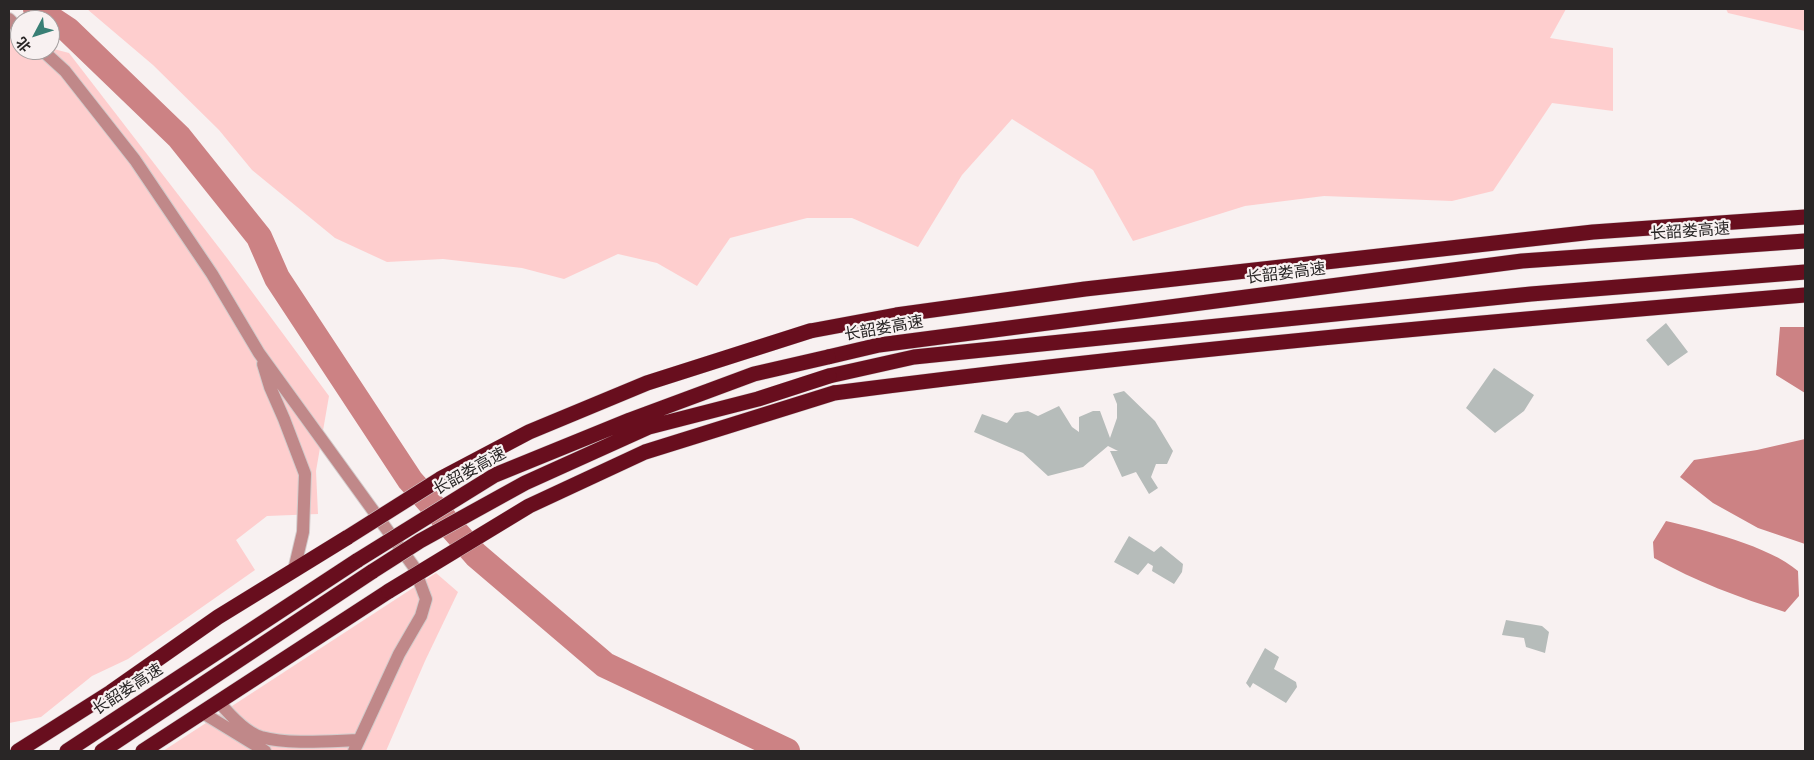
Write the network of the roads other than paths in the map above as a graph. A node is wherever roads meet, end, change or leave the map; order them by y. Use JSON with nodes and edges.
{"nodes":[{"id":1,"x":53,"y":60,"type":"edge"},
{"id":2,"x":1805,"y":217,"type":"edge"},
{"id":3,"x":1805,"y":241,"type":"edge"},
{"id":4,"x":1805,"y":272,"type":"edge"},
{"id":5,"x":1805,"y":295,"type":"edge"},
{"id":6,"x":259,"y":353,"type":"junction"},
{"id":7,"x":294,"y":570,"type":"junction"},
{"id":8,"x":219,"y":702,"type":"junction"},
{"id":9,"x":203,"y":712,"type":"junction"},
{"id":10,"x":357,"y":746,"type":"edge"},
{"id":11,"x":18,"y":751,"type":"edge"},
{"id":12,"x":67,"y":751,"type":"edge"},
{"id":13,"x":102,"y":751,"type":"edge"},
{"id":14,"x":143,"y":751,"type":"edge"},
{"id":15,"x":265,"y":751,"type":"edge"}],
"edges":[{"from":1,"to":6,"type":"street"},
{"from":2,"to":7,"type":"highway","bridge":true},
{"from":3,"to":12,"type":"highway","name":"长韶娄高速","bridge":true},
{"from":4,"to":13,"type":"highway","name":"长韶娄高速","bridge":true},
{"from":5,"to":8,"type":"highway","bridge":true},
{"from":6,"to":7,"type":"street"},
{"from":6,"to":10,"type":"street"},
{"from":7,"to":11,"type":"highway"},
{"from":8,"to":9,"type":"highway"},
{"from":8,"to":10,"type":"street"},
{"from":9,"to":14,"type":"highway"},
{"from":9,"to":15,"type":"street"}]}
